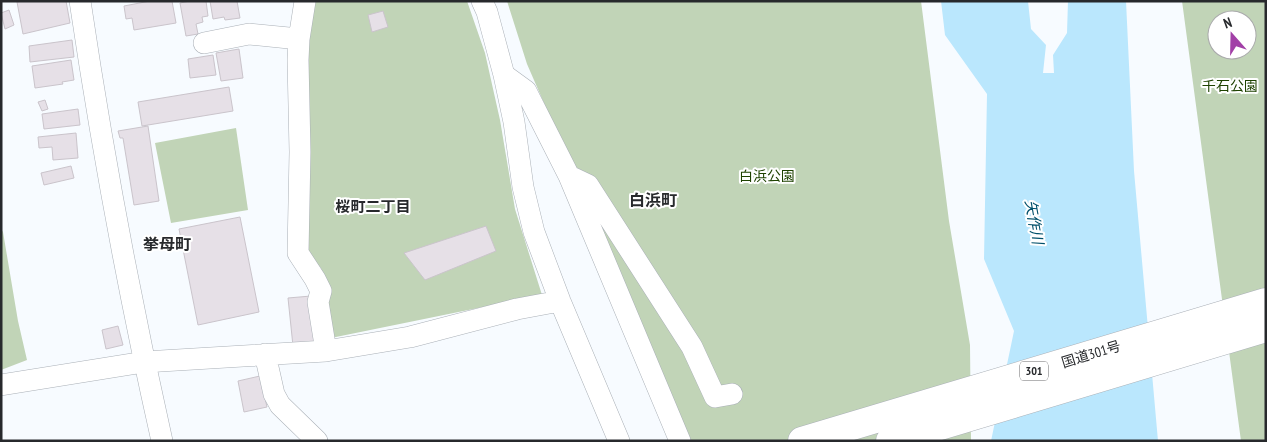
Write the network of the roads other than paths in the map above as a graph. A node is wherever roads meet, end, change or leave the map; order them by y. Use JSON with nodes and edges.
{"nodes":[{"id":1,"x":80,"y":1,"type":"edge"},
{"id":2,"x":305,"y":1,"type":"edge"},
{"id":3,"x":482,"y":1,"type":"edge"},
{"id":4,"x":299,"y":39,"type":"junction"},
{"id":5,"x":204,"y":43,"type":"dead end"},
{"id":6,"x":504,"y":75,"type":"junction"},
{"id":7,"x":569,"y":176,"type":"junction"},
{"id":8,"x":560,"y":301,"type":"junction"},
{"id":9,"x":1266,"y":302,"type":"edge"},
{"id":10,"x":1266,"y":328,"type":"edge"},
{"id":11,"x":326,"y":351,"type":"junction"},
{"id":12,"x":267,"y":354,"type":"junction"},
{"id":13,"x":144,"y":362,"type":"junction"},
{"id":14,"x":1,"y":385,"type":"edge"},
{"id":15,"x":732,"y":394,"type":"dead end"},
{"id":16,"x":162,"y":441,"type":"edge"},
{"id":17,"x":317,"y":441,"type":"edge"},
{"id":18,"x":619,"y":441,"type":"edge"},
{"id":19,"x":680,"y":441,"type":"edge"},
{"id":20,"x":802,"y":441,"type":"edge"},
{"id":21,"x":890,"y":441,"type":"edge"}],
"edges":[{"from":1,"to":13,"type":"street"},
{"from":2,"to":4,"type":"street"},
{"from":3,"to":6,"type":"street"},
{"from":4,"to":5,"type":"street"},
{"from":4,"to":11,"type":"street"},
{"from":6,"to":7,"type":"street"},
{"from":6,"to":8,"type":"street"},
{"from":7,"to":15,"type":"street"},
{"from":7,"to":19,"type":"street"},
{"from":8,"to":11,"type":"street"},
{"from":8,"to":18,"type":"street"},
{"from":9,"to":20,"type":"highway","name":"国道301号","number":"301"},
{"from":10,"to":21,"type":"highway","name":"国道301号","number":"301"},
{"from":11,"to":12,"type":"street"},
{"from":12,"to":13,"type":"street"},
{"from":12,"to":17,"type":"street"},
{"from":13,"to":14,"type":"street"},
{"from":13,"to":16,"type":"street"}]}
